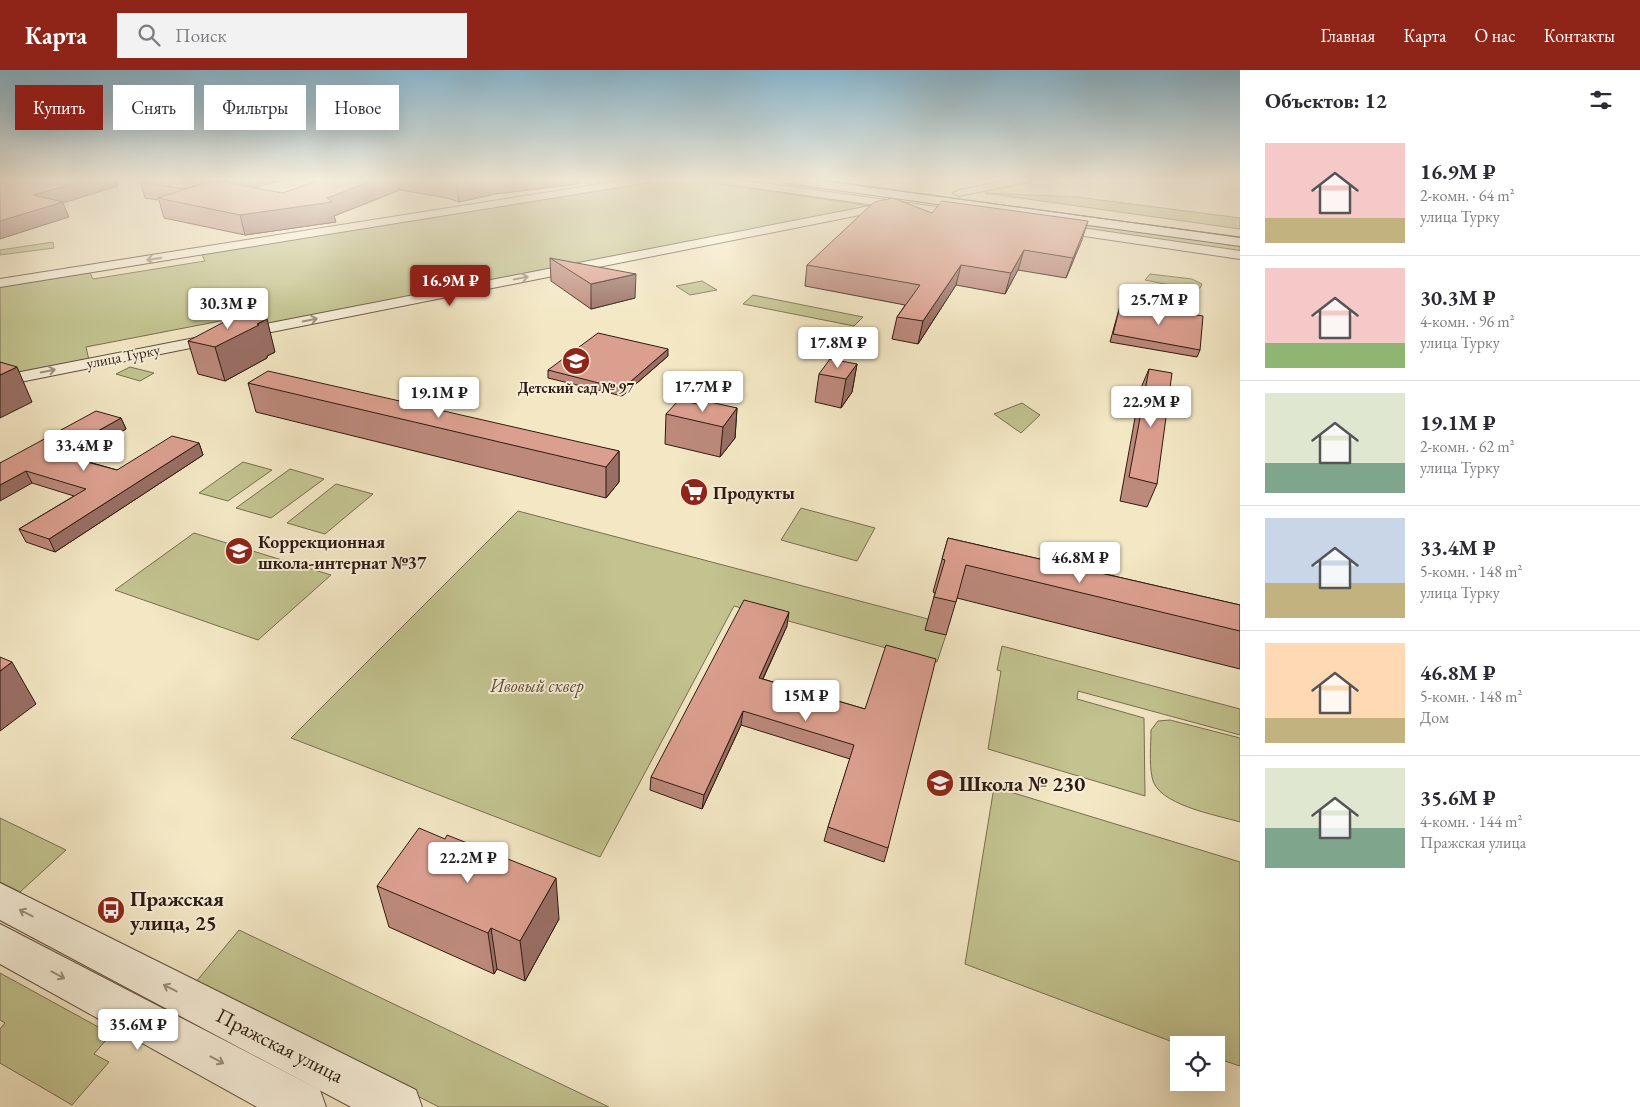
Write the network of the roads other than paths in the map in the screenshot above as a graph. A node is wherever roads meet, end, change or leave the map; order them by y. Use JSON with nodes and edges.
{"nodes":[{"id":1,"x":348,"y":227,"type":"edge"},
{"id":2,"x":781,"y":227,"type":"edge"},
{"id":3,"x":1053,"y":227,"type":"edge"},
{"id":4,"x":1135,"y":227,"type":"edge"},
{"id":5,"x":1213,"y":227,"type":"edge"},
{"id":6,"x":1240,"y":231,"type":"edge"},
{"id":7,"x":1240,"y":242,"type":"edge"},
{"id":8,"x":1240,"y":254,"type":"edge"},
{"id":9,"x":0,"y":283,"type":"edge"},
{"id":10,"x":0,"y":381,"type":"edge"},
{"id":11,"x":0,"y":900,"type":"edge"},
{"id":12,"x":0,"y":943,"type":"edge"},
{"id":13,"x":303,"y":1107,"type":"edge"},
{"id":14,"x":399,"y":1107,"type":"edge"}],
"edges":[{"from":1,"to":9,"type":"street","one_way":true},
{"from":10,"to":2,"type":"street","name":"улица Турку","one_way":true},
{"from":3,"to":8,"type":"street"},
{"from":4,"to":7,"type":"main road"},
{"from":5,"to":6,"type":"main road"},
{"from":14,"to":11,"type":"main road","name":"Пражская улица","one_way":true},
{"from":12,"to":13,"type":"main road","one_way":true}]}
